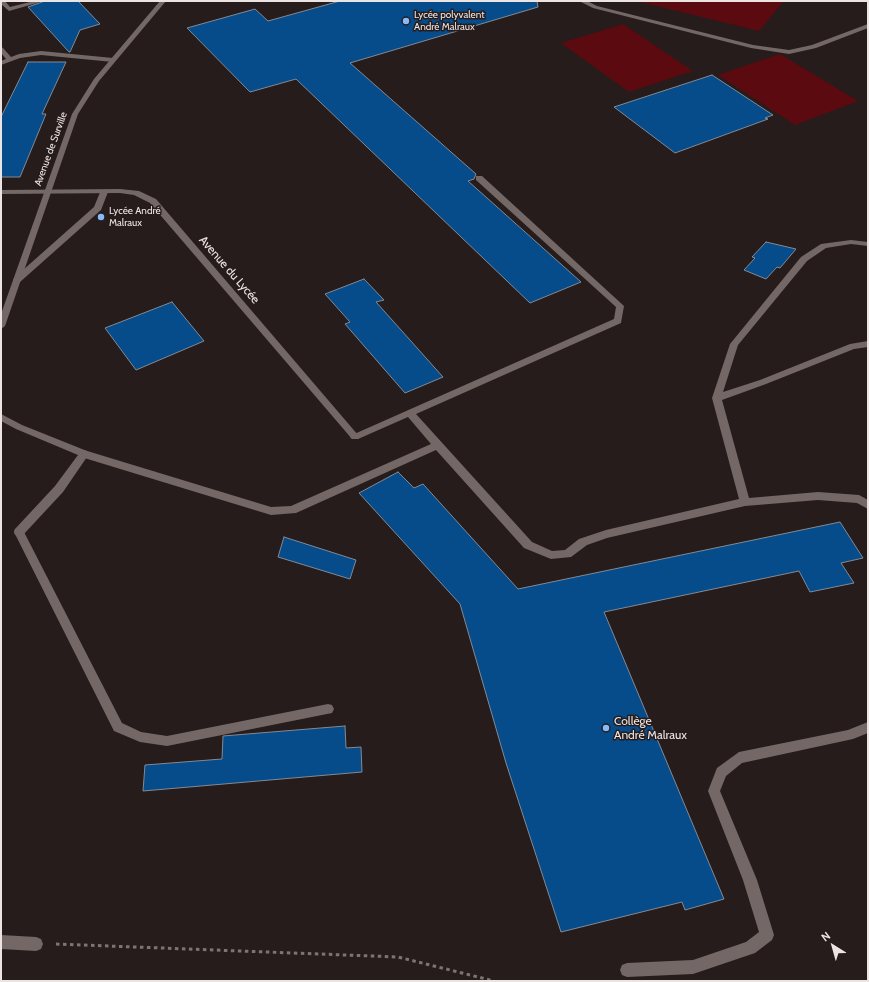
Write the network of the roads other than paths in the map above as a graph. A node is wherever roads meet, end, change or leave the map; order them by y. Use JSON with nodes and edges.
{"nodes":[{"id":1,"x":2,"y":1,"type":"edge"},
{"id":2,"x":41,"y":1,"type":"edge"},
{"id":3,"x":162,"y":1,"type":"edge"},
{"id":4,"x":582,"y":1,"type":"edge"},
{"id":5,"x":868,"y":26,"type":"edge"},
{"id":6,"x":1,"y":49,"type":"edge"},
{"id":7,"x":9,"y":59,"type":"junction"},
{"id":8,"x":113,"y":60,"type":"junction"},
{"id":9,"x":1,"y":63,"type":"edge"},
{"id":10,"x":479,"y":178,"type":"dead end"},
{"id":11,"x":1,"y":192,"type":"edge"},
{"id":12,"x":48,"y":192,"type":"junction"},
{"id":13,"x":104,"y":192,"type":"junction"},
{"id":14,"x":868,"y":244,"type":"edge"},
{"id":15,"x":17,"y":280,"type":"junction"},
{"id":16,"x":1,"y":326,"type":"edge"},
{"id":17,"x":868,"y":344,"type":"edge"},
{"id":18,"x":717,"y":398,"type":"junction"},
{"id":19,"x":410,"y":413,"type":"junction"},
{"id":20,"x":1,"y":418,"type":"edge"},
{"id":21,"x":437,"y":444,"type":"junction"},
{"id":22,"x":84,"y":454,"type":"junction"},
{"id":23,"x":745,"y":502,"type":"junction"},
{"id":24,"x":868,"y":505,"type":"edge"},
{"id":25,"x":328,"y":709,"type":"dead end"},
{"id":26,"x":868,"y":727,"type":"edge"},
{"id":27,"x":1,"y":942,"type":"edge"},
{"id":28,"x":36,"y":944,"type":"road end"},
{"id":29,"x":627,"y":970,"type":"dead end"}],
"edges":[{"from":1,"to":2,"type":"street"},
{"from":3,"to":8,"type":"street","name":"Avenue de Surville"},
{"from":4,"to":5,"type":"street"},
{"from":6,"to":7,"type":"street"},
{"from":7,"to":8,"type":"street"},
{"from":7,"to":9,"type":"street"},
{"from":8,"to":12,"type":"street","name":"Avenue de Surville"},
{"from":10,"to":19,"type":"street"},
{"from":11,"to":12,"type":"street","name":"Avenue du Lycée"},
{"from":12,"to":13,"type":"street","name":"Avenue du Lycée"},
{"from":12,"to":15,"type":"street","name":"Avenue de Surville"},
{"from":13,"to":15,"type":"street"},
{"from":13,"to":19,"type":"street","name":"Avenue du Lycée"},
{"from":14,"to":18,"type":"street"},
{"from":15,"to":16,"type":"street","name":"Avenue de Surville"},
{"from":17,"to":18,"type":"street"},
{"from":18,"to":23,"type":"street"},
{"from":19,"to":21,"type":"street"},
{"from":20,"to":22,"type":"street"},
{"from":21,"to":22,"type":"street"},
{"from":21,"to":23,"type":"street"},
{"from":22,"to":25,"type":"street"},
{"from":23,"to":24,"type":"street"},
{"from":26,"to":29,"type":"street"},
{"from":27,"to":28,"type":"street"}]}
